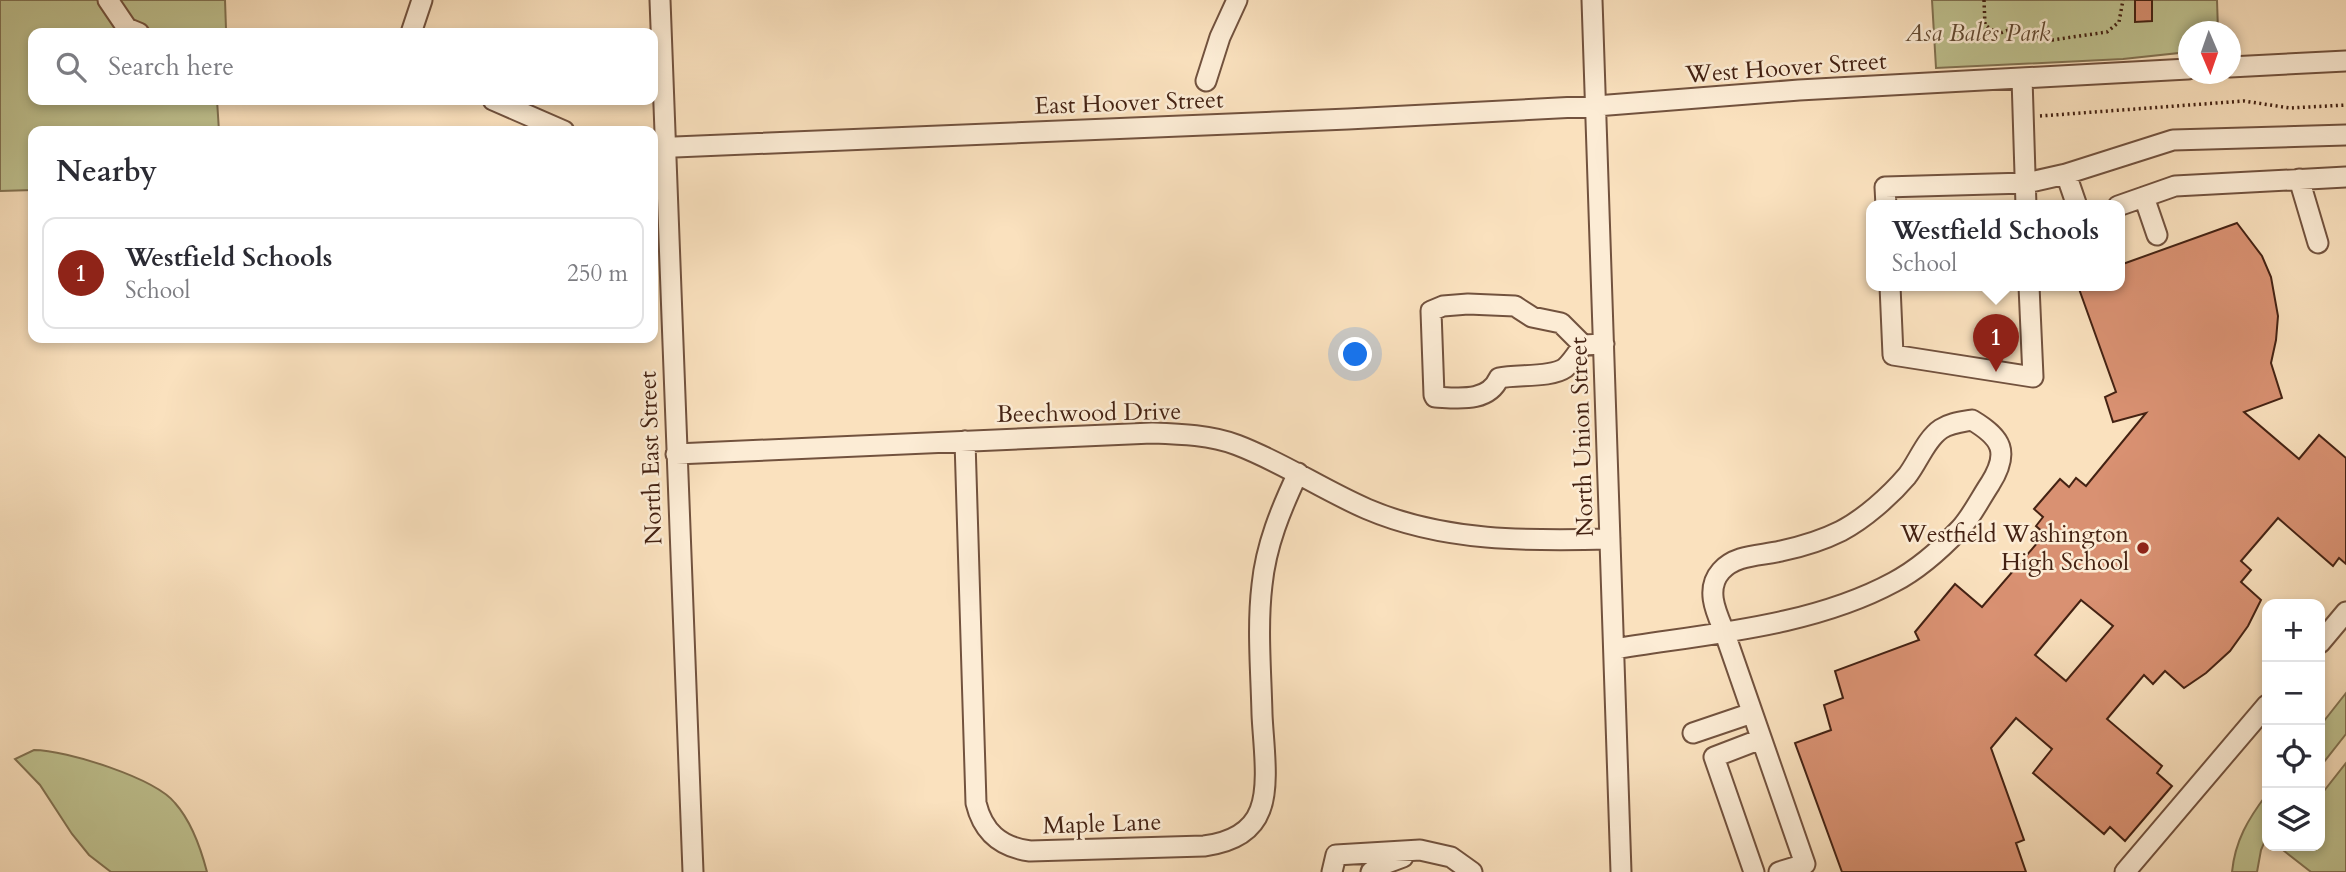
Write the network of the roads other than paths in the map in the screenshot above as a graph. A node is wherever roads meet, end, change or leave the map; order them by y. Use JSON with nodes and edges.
{"nodes":[{"id":1,"x":108,"y":0,"type":"edge"},
{"id":2,"x":422,"y":0,"type":"edge"},
{"id":3,"x":660,"y":0,"type":"edge"},
{"id":4,"x":1237,"y":0,"type":"edge"},
{"id":5,"x":1592,"y":0,"type":"edge"},
{"id":6,"x":127,"y":28,"type":"edge"},
{"id":7,"x":413,"y":28,"type":"edge"},
{"id":8,"x":2346,"y":61,"type":"edge"},
{"id":9,"x":2241,"y":66,"type":"edge"},
{"id":10,"x":2178,"y":70,"type":"edge"},
{"id":11,"x":2022,"y":78,"type":"junction"},
{"id":12,"x":1206,"y":81,"type":"dead end"},
{"id":13,"x":504,"y":105,"type":"edge"},
{"id":14,"x":1596,"y":106,"type":"junction"},
{"id":15,"x":553,"y":126,"type":"edge"},
{"id":16,"x":2346,"y":135,"type":"edge"},
{"id":17,"x":659,"y":146,"type":"edge"},
{"id":18,"x":2066,"y":174,"type":"junction"},
{"id":19,"x":2346,"y":177,"type":"edge"},
{"id":20,"x":2299,"y":179,"type":"junction"},
{"id":21,"x":2025,"y":183,"type":"junction"},
{"id":22,"x":2144,"y":197,"type":"junction"},
{"id":23,"x":1886,"y":200,"type":"edge"},
{"id":24,"x":2026,"y":200,"type":"edge"},
{"id":25,"x":2075,"y":200,"type":"edge"},
{"id":26,"x":2125,"y":204,"type":"edge"},
{"id":27,"x":2157,"y":235,"type":"dead end"},
{"id":28,"x":2318,"y":243,"type":"dead end"},
{"id":29,"x":1890,"y":291,"type":"edge"},
{"id":30,"x":2029,"y":291,"type":"edge"},
{"id":31,"x":1604,"y":344,"type":"junction"},
{"id":32,"x":1583,"y":345,"type":"junction"},
{"id":33,"x":965,"y":441,"type":"junction"},
{"id":34,"x":676,"y":454,"type":"junction"},
{"id":35,"x":1298,"y":473,"type":"junction"},
{"id":36,"x":1610,"y":539,"type":"junction"},
{"id":37,"x":2346,"y":612,"type":"edge"},
{"id":38,"x":1724,"y":631,"type":"junction"},
{"id":39,"x":2325,"y":637,"type":"edge"},
{"id":40,"x":1614,"y":649,"type":"junction"},
{"id":41,"x":2262,"y":711,"type":"edge"},
{"id":42,"x":1752,"y":713,"type":"junction"},
{"id":43,"x":1693,"y":733,"type":"dead end"},
{"id":44,"x":1761,"y":739,"type":"junction"},
{"id":45,"x":1420,"y":850,"type":"junction"},
{"id":46,"x":693,"y":872,"type":"edge"},
{"id":47,"x":1332,"y":872,"type":"edge"},
{"id":48,"x":1371,"y":872,"type":"edge"},
{"id":49,"x":1472,"y":872,"type":"edge"},
{"id":50,"x":1620,"y":872,"type":"edge"},
{"id":51,"x":1754,"y":872,"type":"edge"},
{"id":52,"x":1779,"y":872,"type":"edge"},
{"id":53,"x":2125,"y":872,"type":"edge"}],
"edges":[{"from":1,"to":6,"type":"street"},
{"from":2,"to":7,"type":"street"},
{"from":3,"to":17,"type":"street","name":"North East Street"},
{"from":4,"to":12,"type":"street"},
{"from":5,"to":14,"type":"street","name":"North Union Street"},
{"from":8,"to":9,"type":"street"},
{"from":10,"to":11,"type":"street","name":"West Hoover Street"},
{"from":11,"to":14,"type":"street","name":"West Hoover Street"},
{"from":11,"to":21,"type":"street"},
{"from":13,"to":15,"type":"street"},
{"from":14,"to":17,"type":"street","name":"East Hoover Street"},
{"from":14,"to":31,"type":"street","name":"North Union Street"},
{"from":16,"to":18,"type":"street"},
{"from":17,"to":34,"type":"street","name":"North East Street"},
{"from":18,"to":21,"type":"street"},
{"from":18,"to":25,"type":"street"},
{"from":19,"to":20,"type":"street"},
{"from":20,"to":22,"type":"street"},
{"from":20,"to":28,"type":"street"},
{"from":21,"to":23,"type":"street"},
{"from":21,"to":24,"type":"street"},
{"from":22,"to":26,"type":"street"},
{"from":22,"to":27,"type":"street"},
{"from":29,"to":30,"type":"street"},
{"from":31,"to":32,"type":"street"},
{"from":31,"to":36,"type":"street","name":"North Union Street"},
{"from":32,"to":32,"type":"street"},
{"from":33,"to":34,"type":"street","name":"Beechwood Drive"},
{"from":33,"to":35,"type":"street","name":"Beechwood Drive"},
{"from":33,"to":35,"type":"street","name":"Maple Lane"},
{"from":34,"to":46,"type":"street","name":"North East Street"},
{"from":35,"to":36,"type":"street","name":"Beechwood Drive"},
{"from":36,"to":40,"type":"street","name":"North Union Street"},
{"from":37,"to":39,"type":"street"},
{"from":38,"to":38,"type":"street"},
{"from":38,"to":40,"type":"street"},
{"from":38,"to":42,"type":"street"},
{"from":40,"to":50,"type":"street","name":"North Union Street"},
{"from":41,"to":53,"type":"street"},
{"from":42,"to":43,"type":"street"},
{"from":42,"to":44,"type":"street"},
{"from":44,"to":51,"type":"street"},
{"from":44,"to":52,"type":"street"},
{"from":45,"to":47,"type":"street"},
{"from":45,"to":48,"type":"street"},
{"from":45,"to":49,"type":"street"}]}
